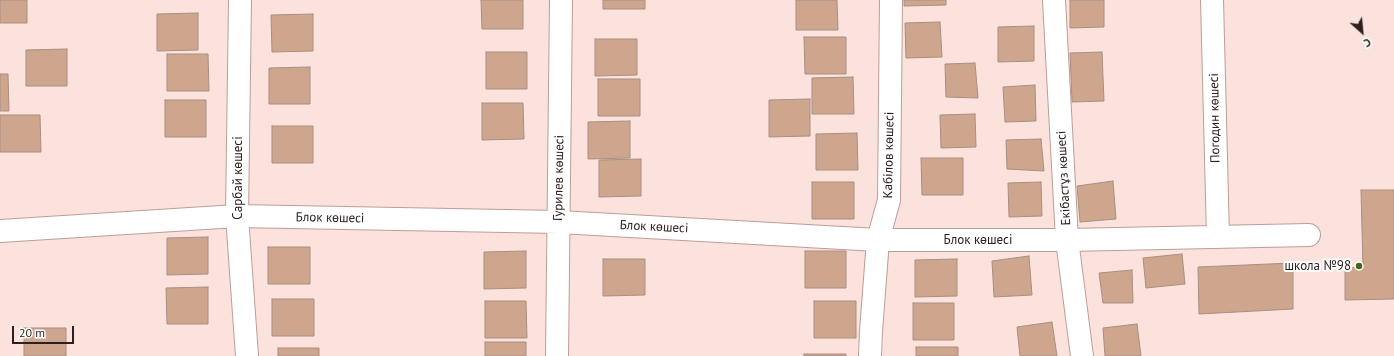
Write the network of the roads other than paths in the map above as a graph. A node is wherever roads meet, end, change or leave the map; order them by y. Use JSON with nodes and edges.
{"nodes":[{"id":1,"x":240,"y":0,"type":"edge"},
{"id":2,"x":561,"y":0,"type":"edge"},
{"id":3,"x":891,"y":0,"type":"edge"},
{"id":4,"x":1054,"y":0,"type":"edge"},
{"id":5,"x":1212,"y":0,"type":"edge"},
{"id":6,"x":237,"y":216,"type":"junction"},
{"id":7,"x":559,"y":222,"type":"junction"},
{"id":8,"x":0,"y":231,"type":"edge"},
{"id":9,"x":1309,"y":235,"type":"dead end"},
{"id":10,"x":1218,"y":237,"type":"junction"},
{"id":11,"x":878,"y":240,"type":"junction"},
{"id":12,"x":1067,"y":240,"type":"junction"},
{"id":13,"x":247,"y":356,"type":"edge"},
{"id":14,"x":557,"y":356,"type":"edge"},
{"id":15,"x":870,"y":356,"type":"edge"},
{"id":16,"x":1082,"y":356,"type":"edge"}],
"edges":[{"from":1,"to":6,"type":"street","name":"Сарбай көшесі"},
{"from":2,"to":7,"type":"street","name":"Гурилев көшесі"},
{"from":3,"to":11,"type":"street","name":"Кабілов көшесі"},
{"from":4,"to":12,"type":"street","name":"Екібастұз көшесі"},
{"from":5,"to":10,"type":"street","name":"Погодин көшесі"},
{"from":6,"to":7,"type":"street","name":"Блок көшесі"},
{"from":6,"to":8,"type":"street","name":"Блок көшесі"},
{"from":6,"to":13,"type":"street","name":"Сарбай көшесі"},
{"from":7,"to":11,"type":"street","name":"Блок көшесі"},
{"from":7,"to":14,"type":"street","name":"Гурилев көшесі"},
{"from":9,"to":10,"type":"street","name":"Блок көшесі"},
{"from":10,"to":12,"type":"street","name":"Блок көшесі"},
{"from":11,"to":12,"type":"street","name":"Блок көшесі"},
{"from":11,"to":15,"type":"street","name":"Кабілов көшесі"},
{"from":12,"to":16,"type":"street","name":"Екібастұз көшесі"}]}
